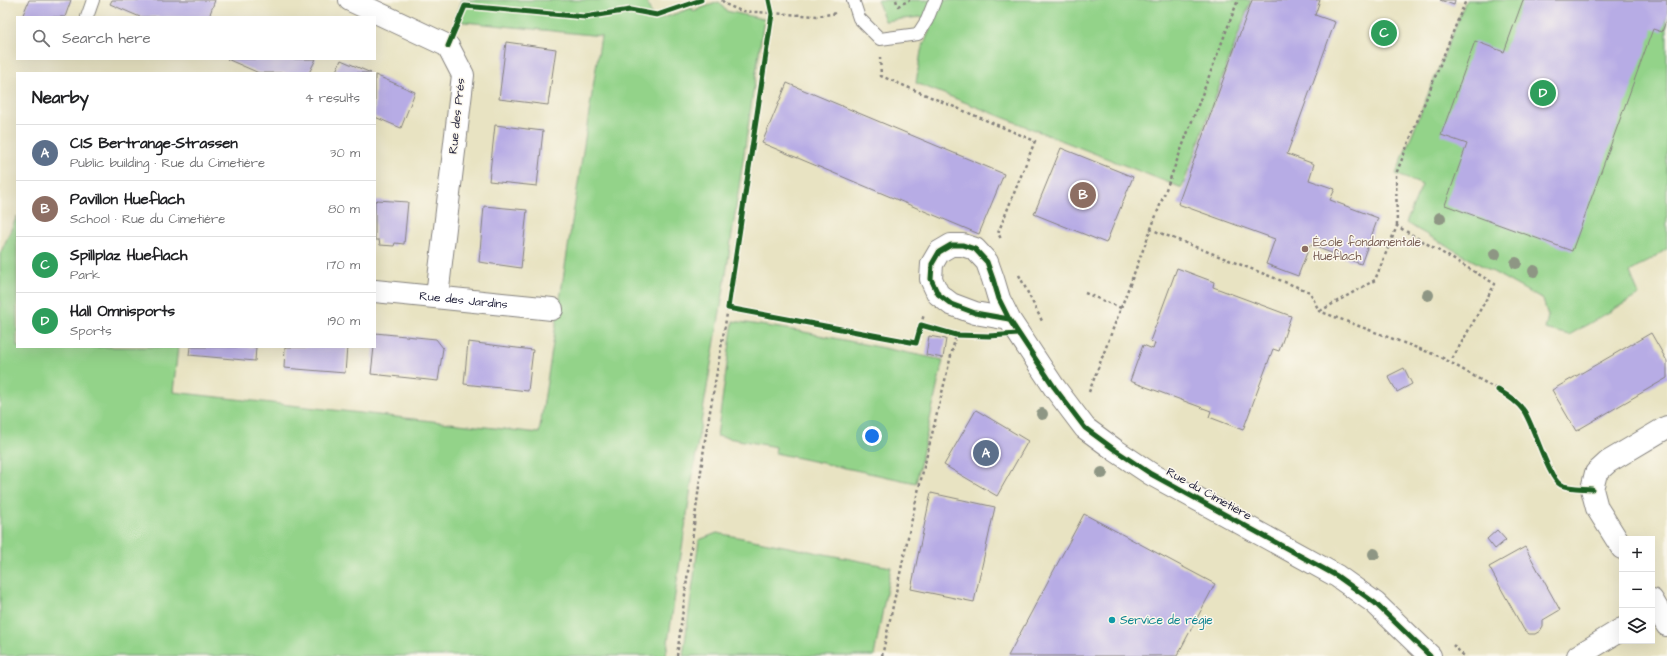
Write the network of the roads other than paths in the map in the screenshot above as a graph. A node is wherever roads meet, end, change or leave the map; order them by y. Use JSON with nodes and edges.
{"nodes":[{"id":1,"x":93,"y":0,"type":"edge"},
{"id":2,"x":350,"y":0,"type":"edge"},
{"id":3,"x":935,"y":0,"type":"edge"},
{"id":4,"x":854,"y":5,"type":"edge"},
{"id":5,"x":87,"y":16,"type":"edge"},
{"id":6,"x":376,"y":291,"type":"edge"},
{"id":7,"x":437,"y":296,"type":"junction"},
{"id":8,"x":552,"y":309,"type":"dead end"},
{"id":9,"x":1009,"y":319,"type":"dead end"},
{"id":10,"x":1667,"y":427,"type":"edge"},
{"id":11,"x":1619,"y":543,"type":"edge"},
{"id":12,"x":1619,"y":631,"type":"edge"},
{"id":13,"x":1430,"y":656,"type":"edge"},
{"id":14,"x":1578,"y":656,"type":"edge"}],
"edges":[{"from":1,"to":5,"type":"lane"},
{"from":2,"to":7,"type":"street","name":"Rue des Prés"},
{"from":3,"to":4,"type":"lane"},
{"from":6,"to":7,"type":"street","name":"Rue des Jardins"},
{"from":7,"to":8,"type":"street","name":"Rue des Jardins"},
{"from":9,"to":13,"type":"street","name":"Rue du Cimetière"},
{"from":10,"to":11,"type":"street"},
{"from":12,"to":14,"type":"street"}]}
